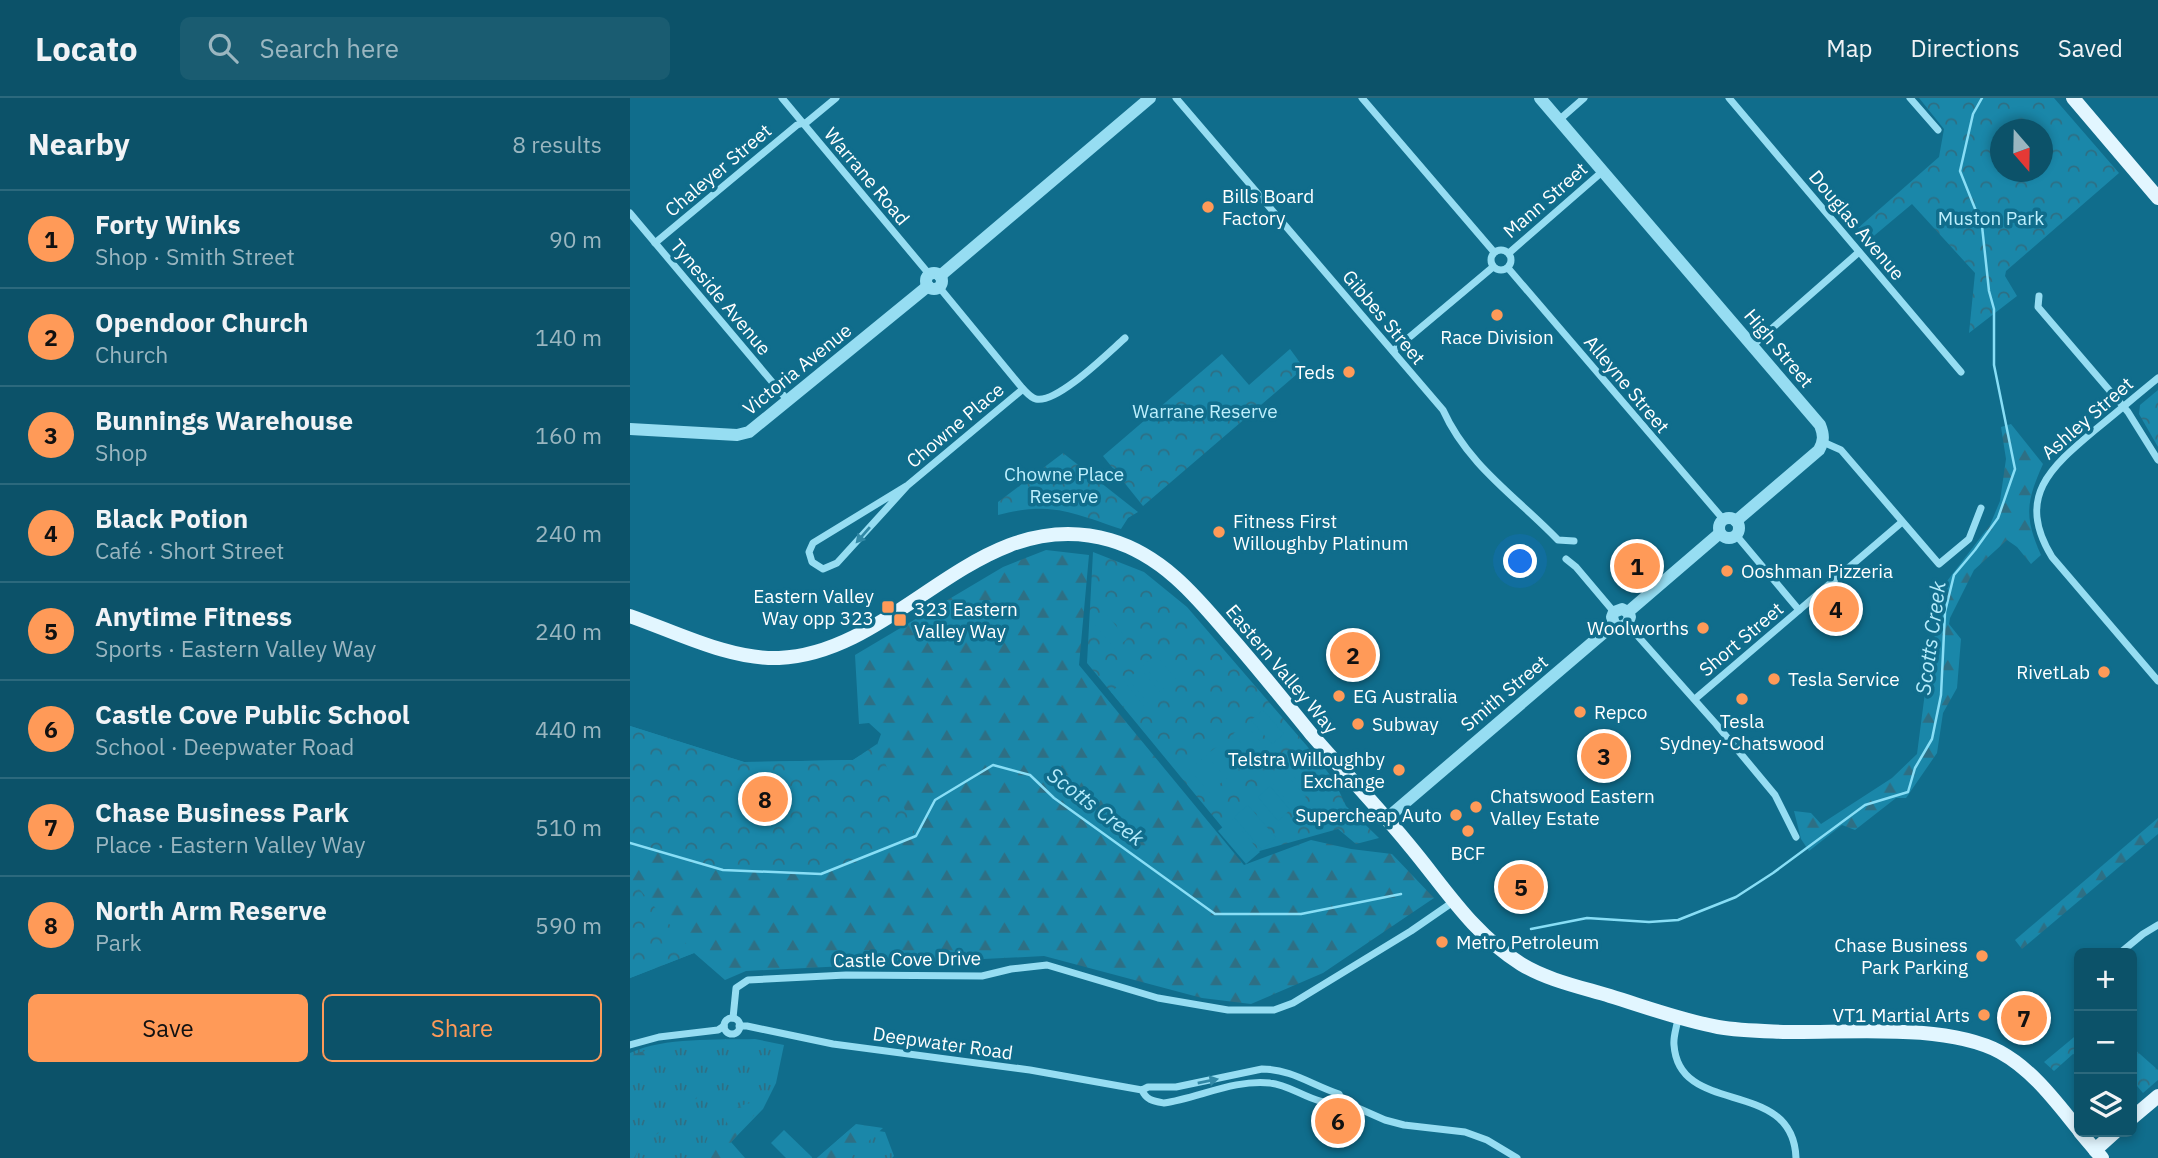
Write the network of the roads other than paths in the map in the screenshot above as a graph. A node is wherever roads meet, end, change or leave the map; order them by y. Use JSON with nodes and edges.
{"nodes":[{"id":1,"x":782,"y":98,"type":"edge"},
{"id":2,"x":836,"y":98,"type":"edge"},
{"id":3,"x":1150,"y":98,"type":"edge"},
{"id":4,"x":1176,"y":98,"type":"edge"},
{"id":5,"x":1362,"y":98,"type":"edge"},
{"id":6,"x":1540,"y":98,"type":"edge"},
{"id":7,"x":1584,"y":98,"type":"edge"},
{"id":8,"x":1729,"y":98,"type":"edge"},
{"id":9,"x":1910,"y":98,"type":"edge"},
{"id":10,"x":2073,"y":98,"type":"edge"},
{"id":11,"x":1559,"y":120,"type":"junction"},
{"id":12,"x":803,"y":123,"type":"junction"},
{"id":13,"x":1938,"y":130,"type":"dead end"},
{"id":14,"x":1603,"y":171,"type":"junction"},
{"id":15,"x":2158,"y":198,"type":"edge"},
{"id":16,"x":630,"y":213,"type":"edge"},
{"id":17,"x":655,"y":243,"type":"junction"},
{"id":18,"x":1859,"y":251,"type":"junction"},
{"id":19,"x":1494,"y":252,"type":"junction"},
{"id":20,"x":1509,"y":253,"type":"junction"},
{"id":21,"x":1493,"y":267,"type":"junction"},
{"id":22,"x":1508,"y":268,"type":"junction"},
{"id":23,"x":934,"y":281,"type":"junction"},
{"id":24,"x":2039,"y":296,"type":"dead end"},
{"id":25,"x":1125,"y":338,"type":"dead end"},
{"id":26,"x":1752,"y":346,"type":"junction"},
{"id":27,"x":1393,"y":351,"type":"junction"},
{"id":28,"x":1961,"y":372,"type":"dead end"},
{"id":29,"x":2158,"y":377,"type":"edge"},
{"id":30,"x":1023,"y":390,"type":"junction"},
{"id":31,"x":789,"y":402,"type":"junction"},
{"id":32,"x":2124,"y":406,"type":"junction"},
{"id":33,"x":630,"y":429,"type":"edge"},
{"id":34,"x":1823,"y":442,"type":"junction"},
{"id":35,"x":2158,"y":460,"type":"edge"},
{"id":36,"x":908,"y":485,"type":"junction"},
{"id":37,"x":1981,"y":508,"type":"dead end"},
{"id":38,"x":1730,"y":520,"type":"junction"},
{"id":39,"x":1902,"y":522,"type":"junction"},
{"id":40,"x":1720,"y":533,"type":"junction"},
{"id":41,"x":1736,"y":535,"type":"junction"},
{"id":42,"x":1574,"y":541,"type":"dead end"},
{"id":43,"x":1566,"y":559,"type":"dead end"},
{"id":44,"x":1799,"y":610,"type":"junction"},
{"id":45,"x":630,"y":616,"type":"edge"},
{"id":46,"x":1621,"y":618,"type":"junction"},
{"id":47,"x":2158,"y":681,"type":"edge"},
{"id":48,"x":1695,"y":699,"type":"junction"},
{"id":49,"x":1386,"y":819,"type":"junction"},
{"id":50,"x":1796,"y":837,"type":"dead end"},
{"id":51,"x":1453,"y":902,"type":"junction"},
{"id":52,"x":2158,"y":925,"type":"edge"},
{"id":53,"x":2126,"y":948,"type":"edge"},
{"id":54,"x":1679,"y":1017,"type":"junction"},
{"id":55,"x":733,"y":1018,"type":"junction"},
{"id":56,"x":724,"y":1026,"type":"junction"},
{"id":57,"x":740,"y":1026,"type":"junction"},
{"id":58,"x":630,"y":1045,"type":"edge"},
{"id":59,"x":1142,"y":1090,"type":"junction"},
{"id":60,"x":2158,"y":1096,"type":"edge"},
{"id":61,"x":1342,"y":1101,"type":"junction"},
{"id":62,"x":2137,"y":1114,"type":"edge"},
{"id":63,"x":2074,"y":1124,"type":"edge"},
{"id":64,"x":2084,"y":1137,"type":"edge"},
{"id":65,"x":2111,"y":1137,"type":"edge"},
{"id":66,"x":2095,"y":1155,"type":"edge"},
{"id":67,"x":1517,"y":1158,"type":"edge"},
{"id":68,"x":1796,"y":1158,"type":"edge"}],
"edges":[{"from":1,"to":12,"type":"street","name":"Warrane Road"},
{"from":2,"to":12,"type":"street","name":"Chaleyer Street"},
{"from":3,"to":23,"type":"street","name":"Victoria Avenue"},
{"from":4,"to":27,"type":"street","name":"Gibbes Street"},
{"from":5,"to":19,"type":"street"},
{"from":6,"to":11,"type":"street","name":"High Street"},
{"from":7,"to":11,"type":"street"},
{"from":8,"to":18,"type":"street","name":"Douglas Avenue"},
{"from":9,"to":13,"type":"street"},
{"from":10,"to":15,"type":"main road"},
{"from":11,"to":14,"type":"street","name":"High Street"},
{"from":12,"to":17,"type":"street","name":"Chaleyer Street"},
{"from":12,"to":23,"type":"street","name":"Warrane Road"},
{"from":14,"to":20,"type":"street","name":"Mann Street"},
{"from":14,"to":26,"type":"street","name":"High Street"},
{"from":16,"to":17,"type":"street","name":"Tyneside Avenue"},
{"from":17,"to":31,"type":"street","name":"Tyneside Avenue"},
{"from":18,"to":26,"type":"street"},
{"from":18,"to":28,"type":"street","name":"Douglas Avenue"},
{"from":19,"to":20,"type":"street"},
{"from":19,"to":21,"type":"street"},
{"from":20,"to":22,"type":"street"},
{"from":21,"to":22,"type":"street"},
{"from":21,"to":27,"type":"street"},
{"from":22,"to":38,"type":"street","name":"Alleyne Street"},
{"from":23,"to":30,"type":"street","name":"Warrane Road"},
{"from":23,"to":31,"type":"street","name":"Victoria Avenue"},
{"from":24,"to":32,"type":"street"},
{"from":25,"to":30,"type":"street","name":"Warrane Road"},
{"from":26,"to":34,"type":"street","name":"High Street"},
{"from":27,"to":42,"type":"street","name":"Gibbes Street"},
{"from":29,"to":32,"type":"street","name":"Ashley Street"},
{"from":30,"to":36,"type":"street","name":"Chowne Place"},
{"from":31,"to":33,"type":"street","name":"Victoria Avenue"},
{"from":32,"to":35,"type":"street"},
{"from":32,"to":47,"type":"street","name":"Ashley Street"},
{"from":34,"to":38,"type":"street"},
{"from":34,"to":39,"type":"street","name":"High Street"},
{"from":36,"to":36,"type":"street","name":"Chowne Place","one_way":true},
{"from":37,"to":39,"type":"street","name":"High Street"},
{"from":38,"to":40,"type":"street"},
{"from":38,"to":41,"type":"street"},
{"from":39,"to":44,"type":"street","name":"Short Street"},
{"from":40,"to":41,"type":"street"},
{"from":40,"to":46,"type":"street","name":"Smith Street"},
{"from":41,"to":44,"type":"street"},
{"from":43,"to":46,"type":"street"},
{"from":44,"to":48,"type":"street","name":"Short Street"},
{"from":45,"to":49,"type":"main road","name":"Eastern Valley Way"},
{"from":46,"to":48,"type":"street"},
{"from":46,"to":49,"type":"street","name":"Smith Street"},
{"from":48,"to":50,"type":"street"},
{"from":49,"to":51,"type":"main road","name":"Eastern Valley Way"},
{"from":51,"to":54,"type":"main road","name":"Eastern Valley Way"},
{"from":51,"to":55,"type":"street","name":"Castle Cove Drive"},
{"from":52,"to":53,"type":"street"},
{"from":54,"to":63,"type":"main road","name":"Eastern Valley Way"},
{"from":54,"to":68,"type":"street"},
{"from":55,"to":56,"type":"street"},
{"from":55,"to":57,"type":"street"},
{"from":56,"to":57,"type":"street"},
{"from":56,"to":58,"type":"street"},
{"from":57,"to":59,"type":"street","name":"Deepwater Road"},
{"from":59,"to":61,"type":"street","name":"Deepwater Road"},
{"from":59,"to":61,"type":"street","name":"Deepwater Road","one_way":true},
{"from":60,"to":62,"type":"main road"},
{"from":61,"to":67,"type":"street","name":"Deepwater Road"},
{"from":64,"to":66,"type":"main road","name":"Eastern Valley Way"},
{"from":65,"to":66,"type":"main road"}]}
